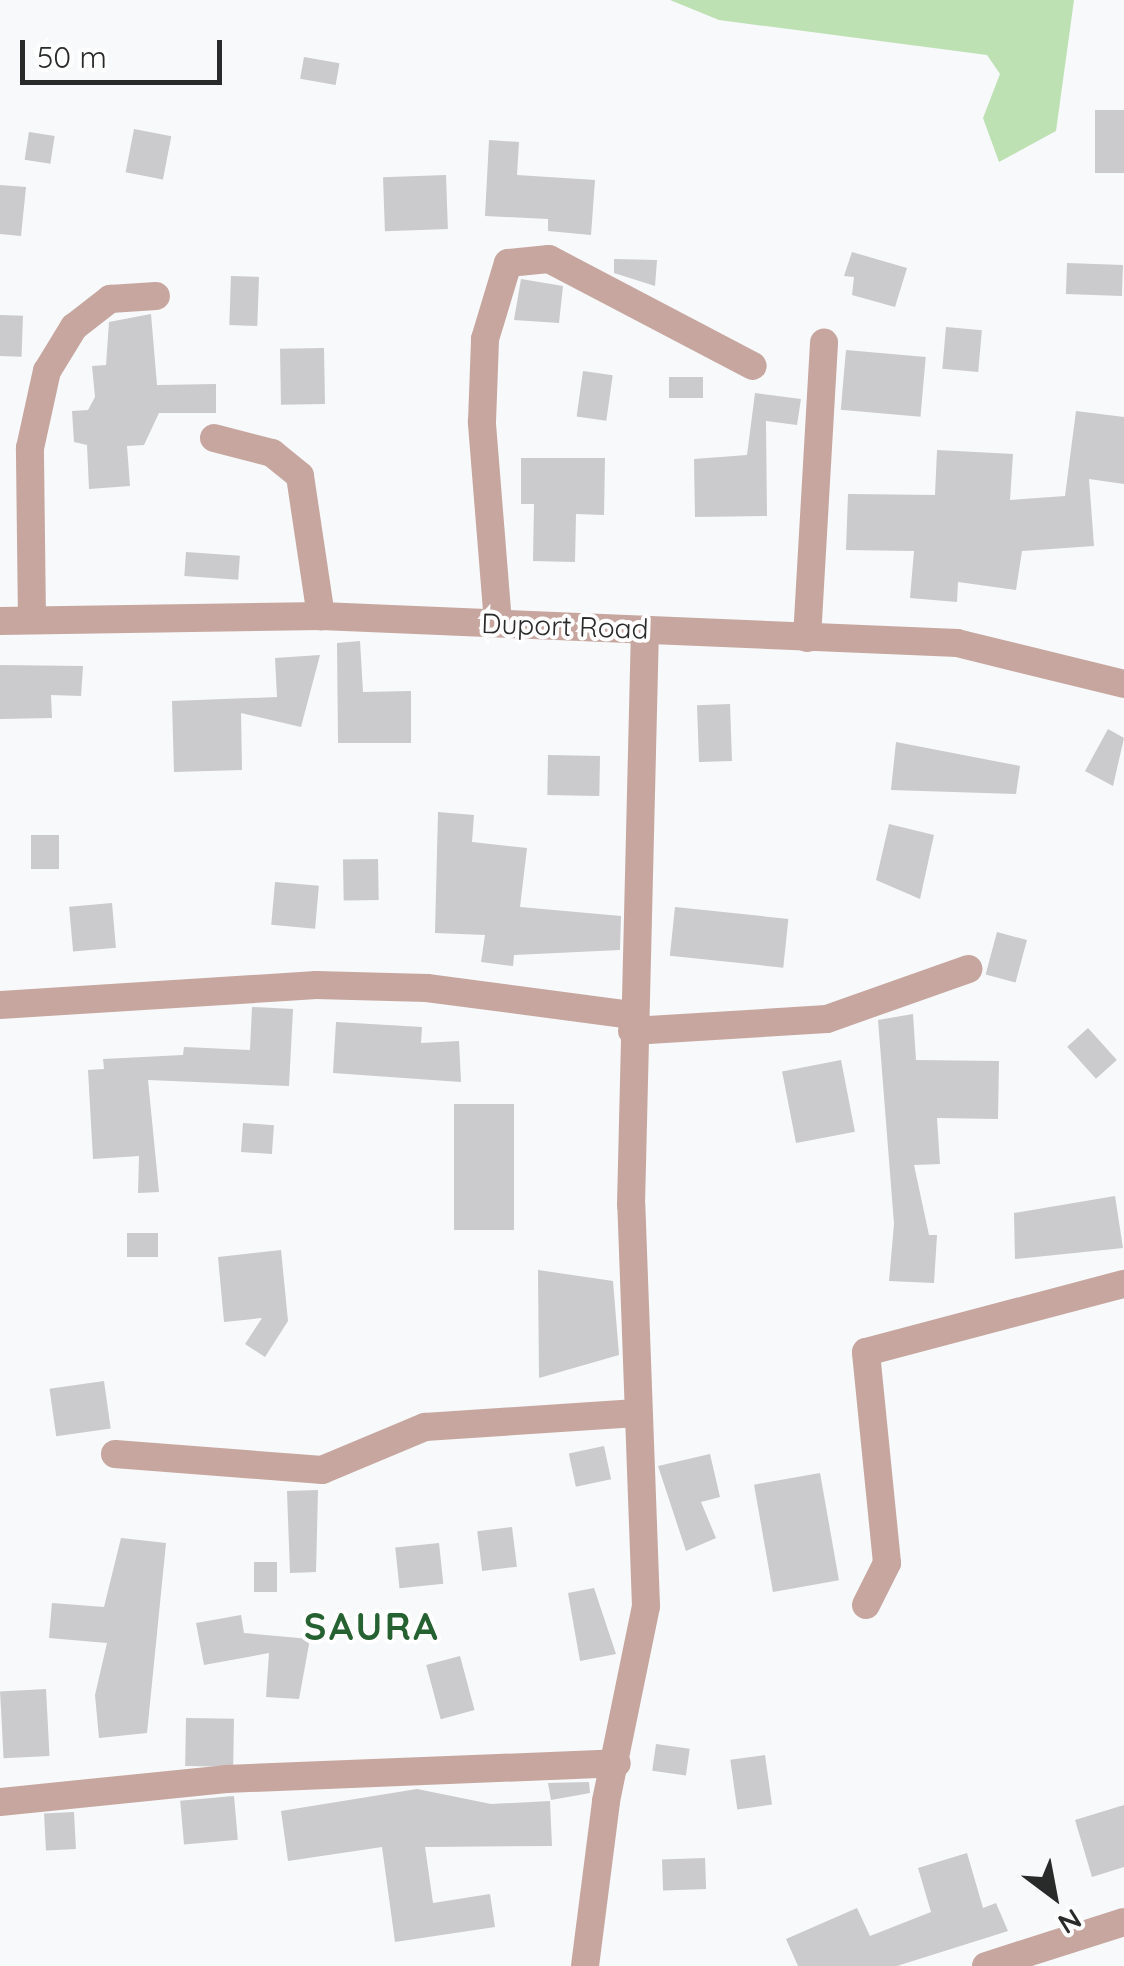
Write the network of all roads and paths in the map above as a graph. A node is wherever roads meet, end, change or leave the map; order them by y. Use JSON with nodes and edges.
{"nodes":[{"id":1,"x":156,"y":296,"type":"dead end"},
{"id":2,"x":824,"y":342,"type":"dead end"},
{"id":3,"x":753,"y":366,"type":"dead end"},
{"id":4,"x":214,"y":438,"type":"dead end"},
{"id":5,"x":321,"y":616,"type":"junction"},
{"id":6,"x":0,"y":620,"type":"edge"},
{"id":7,"x":32,"y":620,"type":"junction"},
{"id":8,"x":498,"y":623,"type":"junction"},
{"id":9,"x":644,"y":630,"type":"junction"},
{"id":10,"x":807,"y":638,"type":"junction"},
{"id":11,"x":1123,"y":676,"type":"edge"},
{"id":12,"x":968,"y":969,"type":"dead end"},
{"id":13,"x":0,"y":1005,"type":"edge"},
{"id":14,"x":632,"y":1023,"type":"junction"},
{"id":15,"x":1124,"y":1284,"type":"edge"},
{"id":16,"x":637,"y":1413,"type":"junction"},
{"id":17,"x":116,"y":1454,"type":"dead end"},
{"id":18,"x":866,"y":1606,"type":"dead end"},
{"id":19,"x":617,"y":1763,"type":"junction"},
{"id":20,"x":0,"y":1802,"type":"edge"},
{"id":21,"x":1124,"y":1922,"type":"edge"},
{"id":22,"x":586,"y":1966,"type":"edge"},
{"id":23,"x":986,"y":1966,"type":"edge"}],
"edges":[{"from":1,"to":7,"type":"street"},
{"from":2,"to":10,"type":"street"},
{"from":3,"to":8,"type":"street"},
{"from":4,"to":5,"type":"street"},
{"from":5,"to":7,"type":"street","name":"Duport Road"},
{"from":5,"to":8,"type":"street","name":"Duport Road"},
{"from":6,"to":7,"type":"street","name":"Duport Road"},
{"from":8,"to":9,"type":"street","name":"Duport Road"},
{"from":9,"to":10,"type":"street","name":"Duport Road"},
{"from":9,"to":14,"type":"street"},
{"from":10,"to":11,"type":"street","name":"Duport Road"},
{"from":12,"to":14,"type":"street"},
{"from":13,"to":14,"type":"street"},
{"from":14,"to":16,"type":"street"},
{"from":15,"to":18,"type":"street"},
{"from":16,"to":17,"type":"street"},
{"from":16,"to":19,"type":"street"},
{"from":19,"to":20,"type":"street"},
{"from":19,"to":22,"type":"street"},
{"from":21,"to":23,"type":"street"}]}
